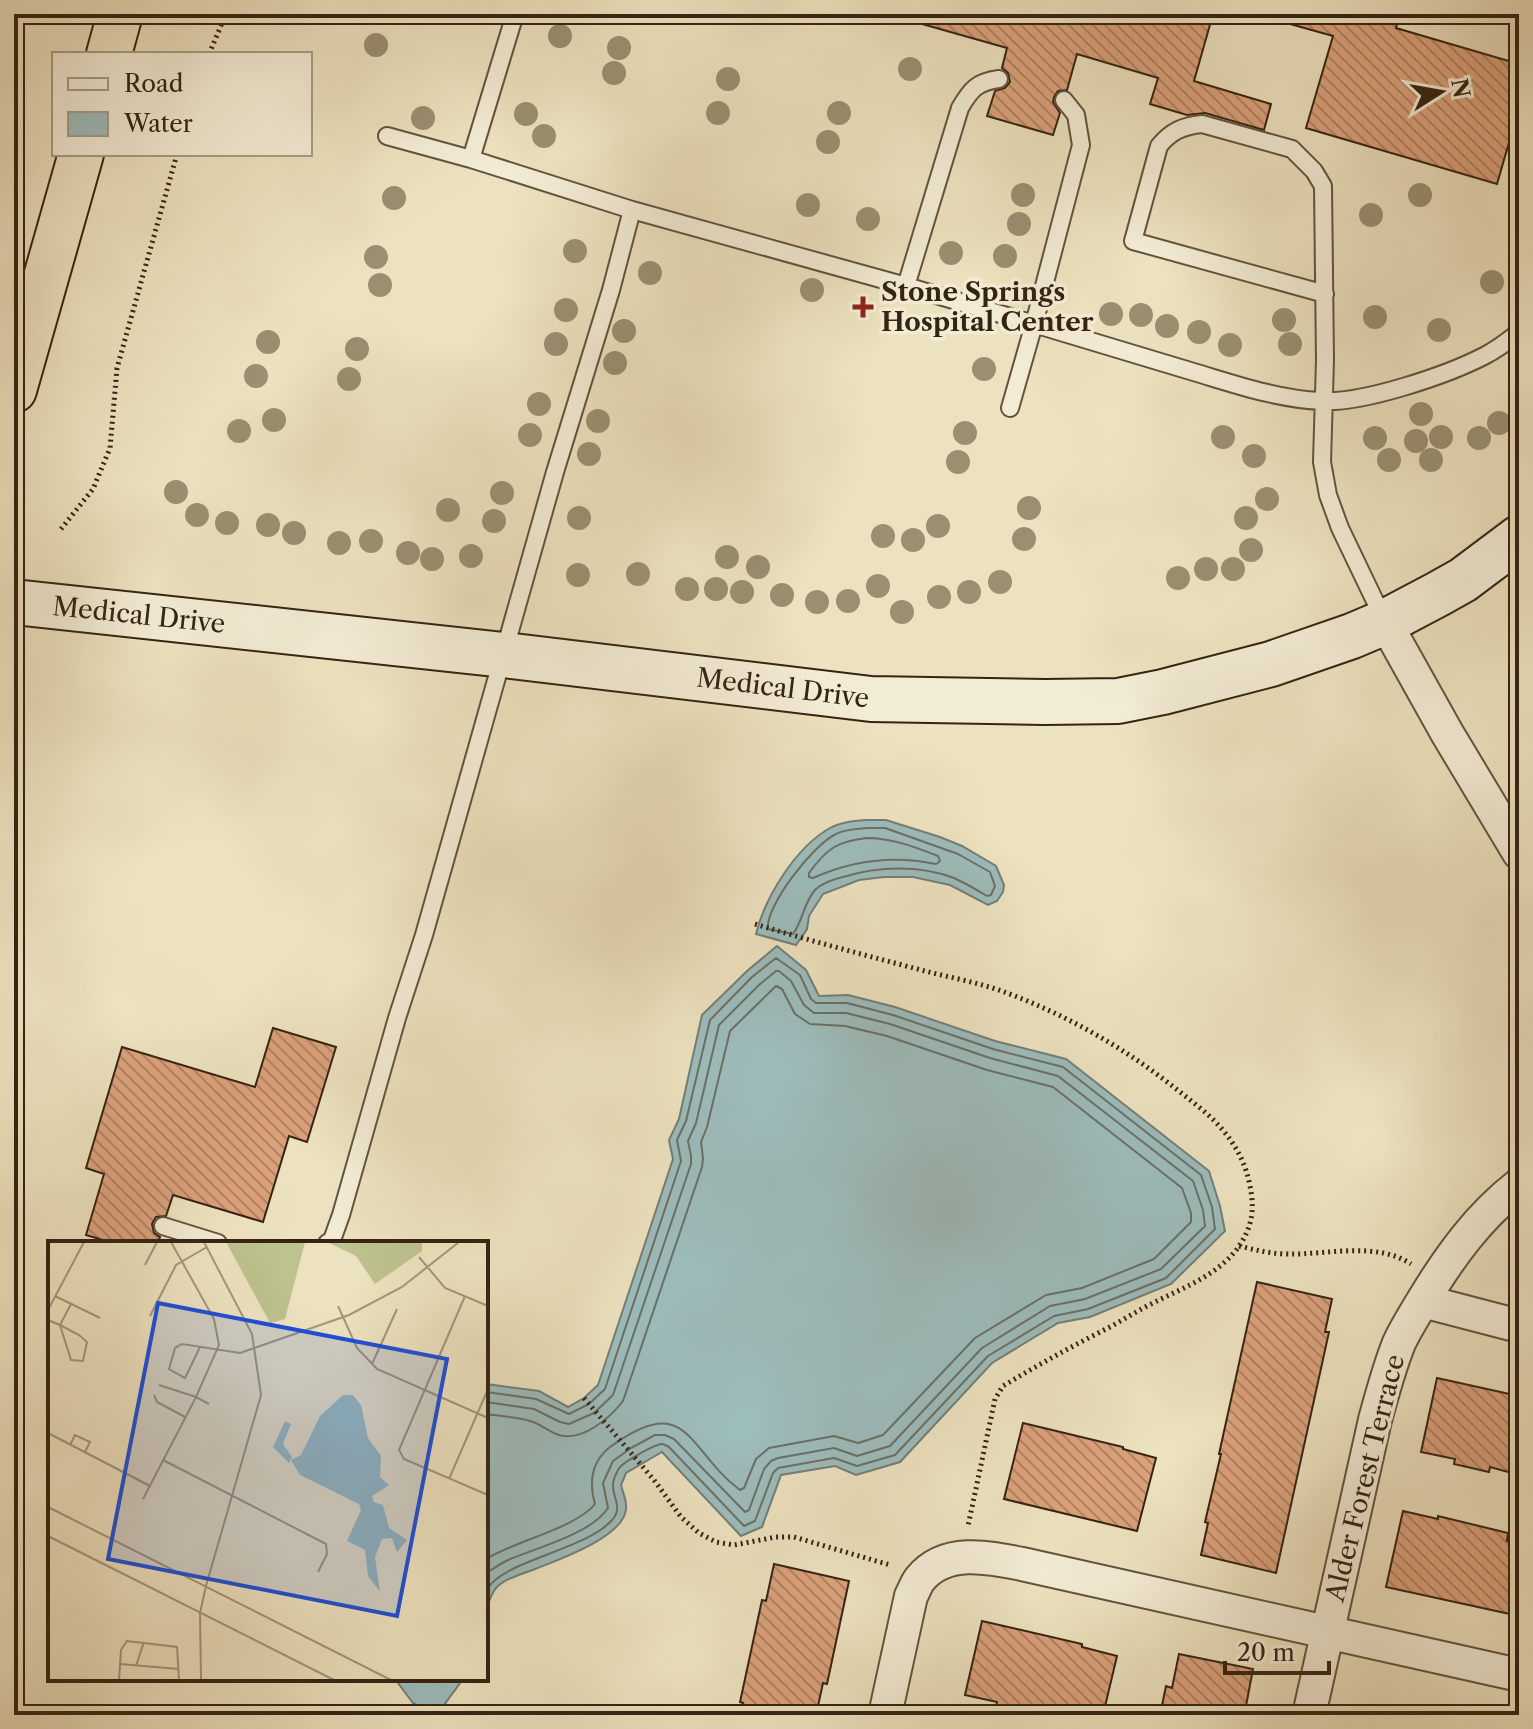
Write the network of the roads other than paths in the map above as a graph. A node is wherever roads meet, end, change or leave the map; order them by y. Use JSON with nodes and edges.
{"nodes":[{"id":1,"x":120,"y":14,"type":"edge"},
{"id":2,"x":515,"y":14,"type":"edge"},
{"id":3,"x":110,"y":52,"type":"edge"},
{"id":4,"x":999,"y":79,"type":"dead end"},
{"id":5,"x":1064,"y":100,"type":"dead end"},
{"id":6,"x":387,"y":136,"type":"dead end"},
{"id":7,"x":80,"y":156,"type":"edge"},
{"id":8,"x":471,"y":159,"type":"junction"},
{"id":9,"x":632,"y":210,"type":"junction"},
{"id":10,"x":906,"y":286,"type":"junction"},
{"id":11,"x":1325,"y":294,"type":"junction"},
{"id":12,"x":1034,"y":324,"type":"junction"},
{"id":13,"x":1519,"y":332,"type":"edge"},
{"id":14,"x":14,"y":390,"type":"edge"},
{"id":15,"x":1325,"y":402,"type":"junction"},
{"id":16,"x":1010,"y":408,"type":"dead end"},
{"id":17,"x":1519,"y":538,"type":"edge"},
{"id":18,"x":14,"y":602,"type":"edge"},
{"id":19,"x":1385,"y":622,"type":"junction"},
{"id":20,"x":504,"y":655,"type":"junction"},
{"id":21,"x":1519,"y":853,"type":"edge"},
{"id":22,"x":1519,"y":1185,"type":"edge"},
{"id":23,"x":163,"y":1226,"type":"dead end"},
{"id":24,"x":212,"y":1241,"type":"edge"},
{"id":25,"x":330,"y":1241,"type":"edge"},
{"id":26,"x":1423,"y":1301,"type":"junction"},
{"id":27,"x":1519,"y":1326,"type":"edge"},
{"id":28,"x":1327,"y":1632,"type":"junction"},
{"id":29,"x":1519,"y":1675,"type":"edge"},
{"id":30,"x":885,"y":1715,"type":"edge"},
{"id":31,"x":1309,"y":1715,"type":"edge"}],
"edges":[{"from":1,"to":3,"type":"highway"},
{"from":2,"to":8,"type":"lane"},
{"from":4,"to":10,"type":"lane"},
{"from":5,"to":12,"type":"lane"},
{"from":6,"to":8,"type":"lane"},
{"from":7,"to":14,"type":"highway"},
{"from":8,"to":9,"type":"lane"},
{"from":9,"to":10,"type":"lane"},
{"from":9,"to":20,"type":"lane"},
{"from":10,"to":12,"type":"lane"},
{"from":11,"to":11,"type":"lane"},
{"from":11,"to":15,"type":"lane"},
{"from":12,"to":15,"type":"lane"},
{"from":12,"to":16,"type":"lane"},
{"from":13,"to":15,"type":"lane"},
{"from":15,"to":19,"type":"lane"},
{"from":17,"to":19,"type":"street","name":"Medical Drive"},
{"from":18,"to":20,"type":"street","name":"Medical Drive"},
{"from":19,"to":20,"type":"street","name":"Medical Drive"},
{"from":19,"to":21,"type":"street"},
{"from":20,"to":25,"type":"lane"},
{"from":22,"to":26,"type":"street","name":"Alder Forest Terrace"},
{"from":23,"to":24,"type":"lane"},
{"from":26,"to":27,"type":"street"},
{"from":26,"to":28,"type":"street","name":"Alder Forest Terrace"},
{"from":28,"to":29,"type":"street"},
{"from":28,"to":30,"type":"street"},
{"from":28,"to":31,"type":"street","name":"Alder Forest Terrace"}]}
